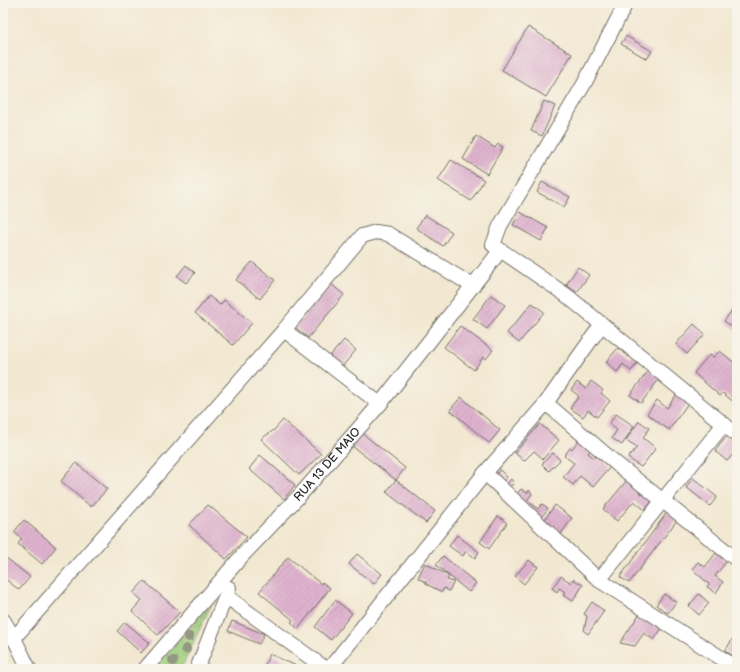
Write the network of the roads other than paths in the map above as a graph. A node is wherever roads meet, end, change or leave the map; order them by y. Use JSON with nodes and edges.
{"nodes":[{"id":1,"x":626,"y":3,"type":"edge"},
{"id":2,"x":500,"y":251,"type":"junction"},
{"id":3,"x":474,"y":286,"type":"junction"},
{"id":4,"x":602,"y":324,"type":"junction"},
{"id":5,"x":284,"y":330,"type":"junction"},
{"id":6,"x":546,"y":403,"type":"junction"},
{"id":7,"x":380,"y":404,"type":"junction"},
{"id":8,"x":724,"y":424,"type":"junction"},
{"id":9,"x":737,"y":435,"type":"edge"},
{"id":10,"x":485,"y":472,"type":"junction"},
{"id":11,"x":662,"y":500,"type":"junction"},
{"id":12,"x":241,"y":558,"type":"junction"},
{"id":13,"x":737,"y":560,"type":"edge"},
{"id":14,"x":599,"y":580,"type":"junction"},
{"id":15,"x":226,"y":596,"type":"junction"},
{"id":16,"x":3,"y":620,"type":"edge"},
{"id":17,"x":9,"y":637,"type":"edge"},
{"id":18,"x":728,"y":663,"type":"dead end"},
{"id":19,"x":30,"y":669,"type":"edge"},
{"id":20,"x":145,"y":669,"type":"edge"},
{"id":21,"x":197,"y":669,"type":"edge"},
{"id":22,"x":328,"y":669,"type":"edge"}],
"edges":[{"from":1,"to":2,"type":"street"},
{"from":2,"to":3,"type":"street","name":"RUA 13 DE MAIO"},
{"from":2,"to":4,"type":"street"},
{"from":3,"to":5,"type":"street"},
{"from":3,"to":7,"type":"street","name":"RUA 13 DE MAIO"},
{"from":4,"to":6,"type":"street"},
{"from":4,"to":8,"type":"street"},
{"from":5,"to":7,"type":"street"},
{"from":5,"to":17,"type":"street"},
{"from":6,"to":10,"type":"street"},
{"from":6,"to":11,"type":"street"},
{"from":7,"to":12,"type":"street","name":"RUA 13 DE MAIO"},
{"from":8,"to":9,"type":"street"},
{"from":8,"to":11,"type":"street"},
{"from":10,"to":14,"type":"street"},
{"from":10,"to":22,"type":"street"},
{"from":11,"to":13,"type":"street"},
{"from":11,"to":14,"type":"street"},
{"from":12,"to":15,"type":"street"},
{"from":12,"to":20,"type":"street","name":"RUA 13 DE MAIO"},
{"from":14,"to":18,"type":"street"},
{"from":15,"to":21,"type":"street"},
{"from":15,"to":22,"type":"street"},
{"from":16,"to":17,"type":"street"},
{"from":17,"to":19,"type":"street"}]}
